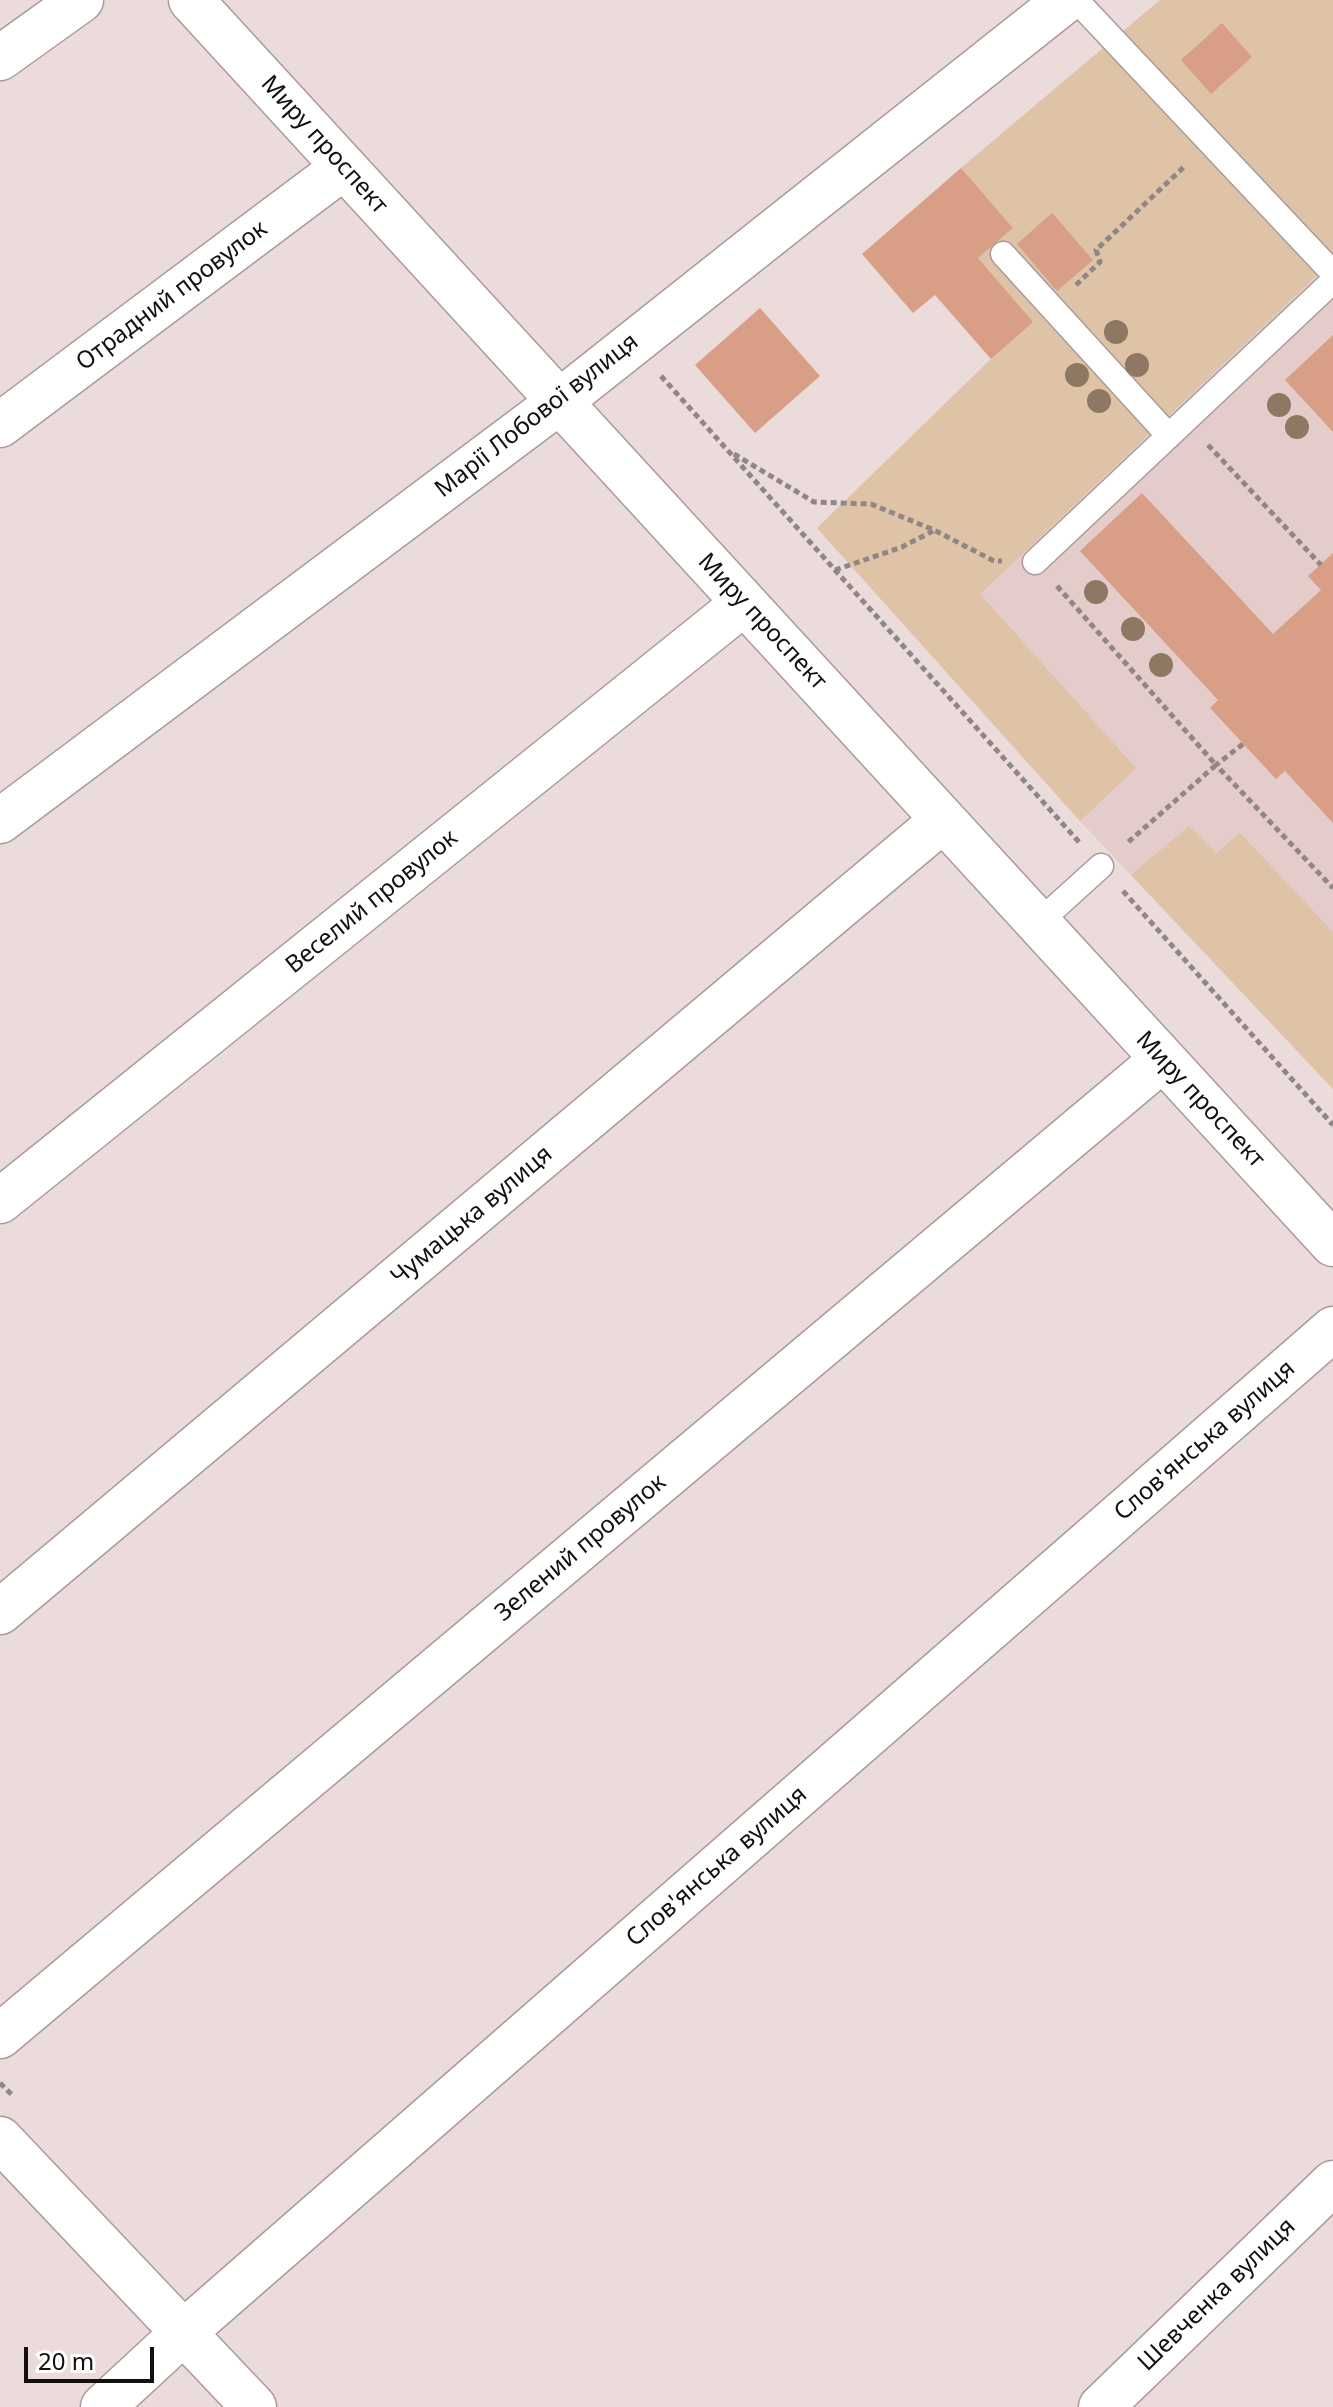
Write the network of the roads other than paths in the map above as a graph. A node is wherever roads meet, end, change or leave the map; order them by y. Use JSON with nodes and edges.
{"nodes":[{"id":1,"x":81,"y":0,"type":"edge"},
{"id":2,"x":191,"y":0,"type":"edge"},
{"id":3,"x":1066,"y":0,"type":"edge"},
{"id":4,"x":1076,"y":0,"type":"edge"},
{"id":5,"x":0,"y":58,"type":"edge"},
{"id":6,"x":344,"y":167,"type":"junction"},
{"id":7,"x":1003,"y":254,"type":"dead end"},
{"id":8,"x":1333,"y":273,"type":"edge"},
{"id":9,"x":1333,"y":281,"type":"edge"},
{"id":10,"x":559,"y":402,"type":"junction"},
{"id":11,"x":0,"y":425,"type":"edge"},
{"id":12,"x":1177,"y":428,"type":"junction"},
{"id":13,"x":1035,"y":562,"type":"road end"},
{"id":14,"x":744,"y":603,"type":"junction"},
{"id":15,"x":943,"y":820,"type":"junction"},
{"id":16,"x":0,"y":821,"type":"edge"},
{"id":17,"x":1101,"y":866,"type":"road end"},
{"id":18,"x":1038,"y":923,"type":"junction"},
{"id":19,"x":1163,"y":1059,"type":"junction"},
{"id":20,"x":0,"y":1201,"type":"edge"},
{"id":21,"x":1333,"y":1244,"type":"edge"},
{"id":22,"x":1333,"y":1329,"type":"edge"},
{"id":23,"x":0,"y":1612,"type":"edge"},
{"id":24,"x":0,"y":2036,"type":"edge"},
{"id":25,"x":0,"y":2139,"type":"edge"},
{"id":26,"x":1333,"y":2183,"type":"edge"},
{"id":27,"x":184,"y":2332,"type":"junction"},
{"id":28,"x":103,"y":2407,"type":"edge"},
{"id":29,"x":254,"y":2407,"type":"edge"},
{"id":30,"x":1101,"y":2407,"type":"edge"}],
"edges":[{"from":1,"to":5,"type":"street"},
{"from":2,"to":6,"type":"street","name":"Миру проспект"},
{"from":3,"to":10,"type":"street","name":"Марії Лобової вулиця"},
{"from":4,"to":8,"type":"lane"},
{"from":6,"to":10,"type":"street","name":"Миру проспект"},
{"from":6,"to":11,"type":"street","name":"Отрадний провулок"},
{"from":7,"to":12,"type":"lane"},
{"from":9,"to":12,"type":"lane"},
{"from":10,"to":14,"type":"street","name":"Миру проспект"},
{"from":10,"to":16,"type":"street","name":"Марії Лобової вулиця"},
{"from":12,"to":13,"type":"lane"},
{"from":14,"to":15,"type":"street","name":"Миру проспект"},
{"from":14,"to":20,"type":"street","name":"Веселий провулок"},
{"from":15,"to":18,"type":"street","name":"Миру проспект"},
{"from":15,"to":23,"type":"street","name":"Чумацька вулиця"},
{"from":17,"to":18,"type":"lane"},
{"from":18,"to":19,"type":"street","name":"Миру проспект"},
{"from":19,"to":21,"type":"street","name":"Миру проспект"},
{"from":19,"to":24,"type":"street","name":"Зелений провулок"},
{"from":22,"to":27,"type":"street","name":"Слов'янська вулиця"},
{"from":25,"to":27,"type":"street"},
{"from":26,"to":30,"type":"street","name":"Шевченка вулиця"},
{"from":27,"to":28,"type":"street","name":"Слов'янська вулиця"},
{"from":27,"to":29,"type":"street"}]}
